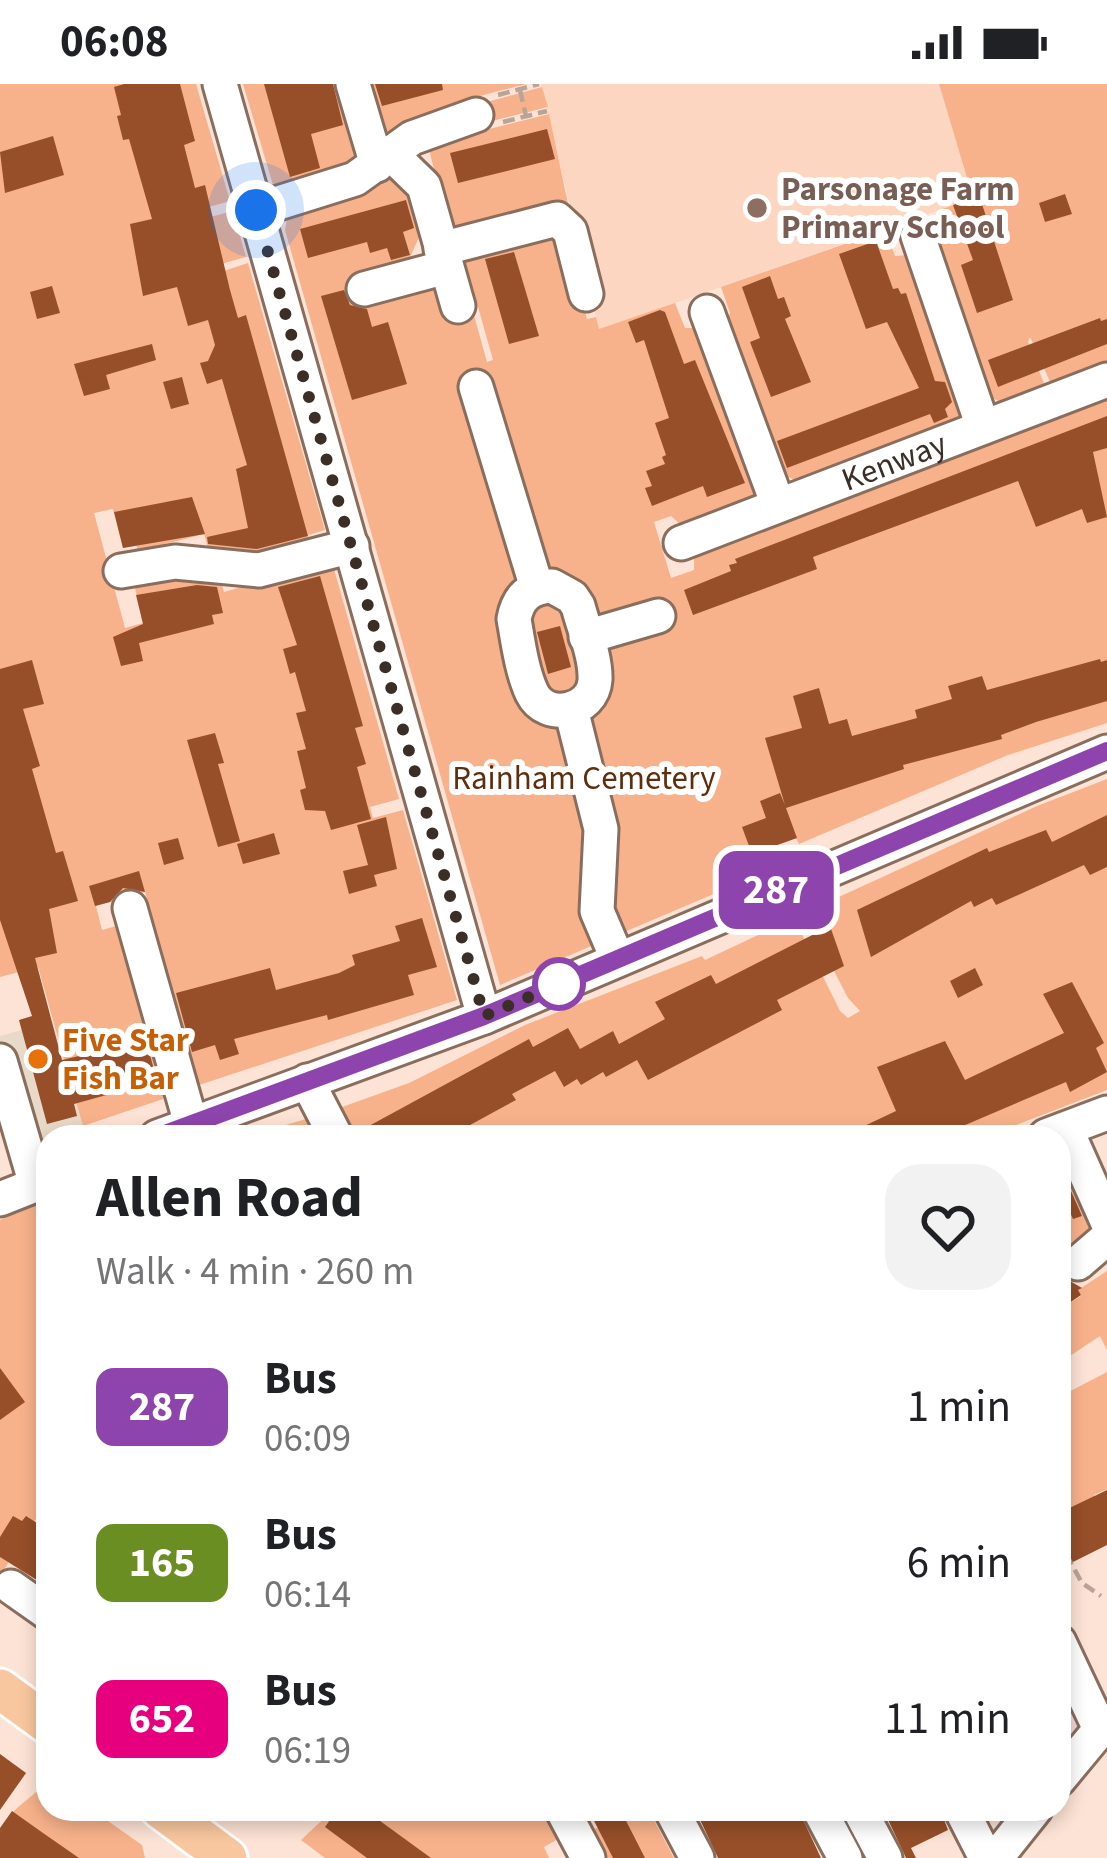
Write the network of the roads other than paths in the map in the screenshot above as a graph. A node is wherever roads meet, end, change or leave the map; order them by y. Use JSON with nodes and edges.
{"nodes":[{"id":1,"x":220,"y":84,"type":"edge"},
{"id":2,"x":353,"y":84,"type":"edge"},
{"id":3,"x":476,"y":115,"type":"dead end"},
{"id":4,"x":384,"y":159,"type":"junction"},
{"id":5,"x":256,"y":210,"type":"junction"},
{"id":6,"x":918,"y":236,"type":"dead end"},
{"id":7,"x":444,"y":258,"type":"junction"},
{"id":8,"x":364,"y":290,"type":"dead end"},
{"id":9,"x":586,"y":295,"type":"dead end"},
{"id":10,"x":458,"y":306,"type":"dead end"},
{"id":11,"x":707,"y":312,"type":"dead end"},
{"id":12,"x":1107,"y":380,"type":"edge"},
{"id":13,"x":476,"y":387,"type":"dead end"},
{"id":14,"x":983,"y":428,"type":"junction"},
{"id":15,"x":778,"y":506,"type":"junction"},
{"id":16,"x":681,"y":543,"type":"dead end"},
{"id":17,"x":352,"y":546,"type":"junction"},
{"id":18,"x":121,"y":571,"type":"dead end"},
{"id":19,"x":537,"y":588,"type":"junction"},
{"id":20,"x":658,"y":616,"type":"dead end"},
{"id":21,"x":586,"y":637,"type":"junction"},
{"id":22,"x":571,"y":709,"type":"junction"},
{"id":23,"x":1107,"y":752,"type":"edge"},
{"id":24,"x":130,"y":908,"type":"dead end"},
{"id":25,"x":617,"y":958,"type":"junction"},
{"id":26,"x":484,"y":1016,"type":"junction"},
{"id":27,"x":0,"y":1061,"type":"edge"},
{"id":28,"x":308,"y":1081,"type":"junction"},
{"id":29,"x":1107,"y":1113,"type":"edge"},
{"id":30,"x":214,"y":1125,"type":"edge"},
{"id":31,"x":329,"y":1125,"type":"edge"},
{"id":32,"x":1071,"y":1127,"type":"edge"},
{"id":33,"x":1071,"y":1160,"type":"edge"},
{"id":34,"x":36,"y":1165,"type":"edge"},
{"id":35,"x":36,"y":1184,"type":"edge"},
{"id":36,"x":0,"y":1199,"type":"edge"},
{"id":37,"x":1107,"y":1221,"type":"edge"},
{"id":38,"x":1107,"y":1238,"type":"edge"},
{"id":39,"x":1078,"y":1263,"type":"dead end"},
{"id":40,"x":11,"y":1587,"type":"dead end"},
{"id":41,"x":36,"y":1605,"type":"edge"},
{"id":42,"x":1071,"y":1664,"type":"edge"},
{"id":43,"x":0,"y":1690,"type":"edge"},
{"id":44,"x":36,"y":1716,"type":"edge"},
{"id":45,"x":1104,"y":1725,"type":"edge"},
{"id":46,"x":1071,"y":1755,"type":"edge"},
{"id":47,"x":177,"y":1821,"type":"edge"},
{"id":48,"x":568,"y":1821,"type":"edge"},
{"id":49,"x":677,"y":1821,"type":"edge"},
{"id":50,"x":825,"y":1821,"type":"edge"},
{"id":51,"x":866,"y":1821,"type":"edge"},
{"id":52,"x":967,"y":1821,"type":"edge"},
{"id":53,"x":1025,"y":1821,"type":"edge"},
{"id":54,"x":226,"y":1858,"type":"edge"},
{"id":55,"x":588,"y":1858,"type":"edge"},
{"id":56,"x":697,"y":1858,"type":"edge"},
{"id":57,"x":845,"y":1858,"type":"edge"},
{"id":58,"x":885,"y":1858,"type":"edge"},
{"id":59,"x":986,"y":1858,"type":"edge"},
{"id":60,"x":996,"y":1858,"type":"edge"}],
"edges":[{"from":1,"to":5,"type":"street"},
{"from":2,"to":4,"type":"street"},
{"from":3,"to":4,"type":"street"},
{"from":4,"to":5,"type":"street"},
{"from":4,"to":7,"type":"street"},
{"from":5,"to":17,"type":"street"},
{"from":6,"to":14,"type":"street"},
{"from":7,"to":8,"type":"street"},
{"from":7,"to":9,"type":"street"},
{"from":7,"to":10,"type":"street"},
{"from":11,"to":15,"type":"street"},
{"from":12,"to":14,"type":"street","name":"Kenway"},
{"from":13,"to":19,"type":"street"},
{"from":14,"to":15,"type":"street","name":"Kenway"},
{"from":15,"to":16,"type":"street","name":"Kenway"},
{"from":17,"to":18,"type":"street"},
{"from":17,"to":26,"type":"street"},
{"from":19,"to":21,"type":"street"},
{"from":19,"to":22,"type":"street"},
{"from":20,"to":21,"type":"street"},
{"from":21,"to":22,"type":"street"},
{"from":22,"to":25,"type":"street"},
{"from":23,"to":25,"type":"street"},
{"from":24,"to":30,"type":"street"},
{"from":25,"to":26,"type":"street"},
{"from":26,"to":28,"type":"street"},
{"from":27,"to":34,"type":"street"},
{"from":28,"to":30,"type":"street"},
{"from":28,"to":31,"type":"street"},
{"from":29,"to":32,"type":"street"},
{"from":33,"to":37,"type":"street"},
{"from":35,"to":36,"type":"street"},
{"from":38,"to":39,"type":"street"},
{"from":40,"to":41,"type":"street"},
{"from":42,"to":45,"type":"street"},
{"from":43,"to":44,"type":"main road"},
{"from":45,"to":46,"type":"street"},
{"from":47,"to":54,"type":"main road"},
{"from":48,"to":55,"type":"street"},
{"from":49,"to":56,"type":"street"},
{"from":50,"to":57,"type":"street"},
{"from":51,"to":58,"type":"street"},
{"from":52,"to":59,"type":"street"},
{"from":53,"to":60,"type":"street"}]}
